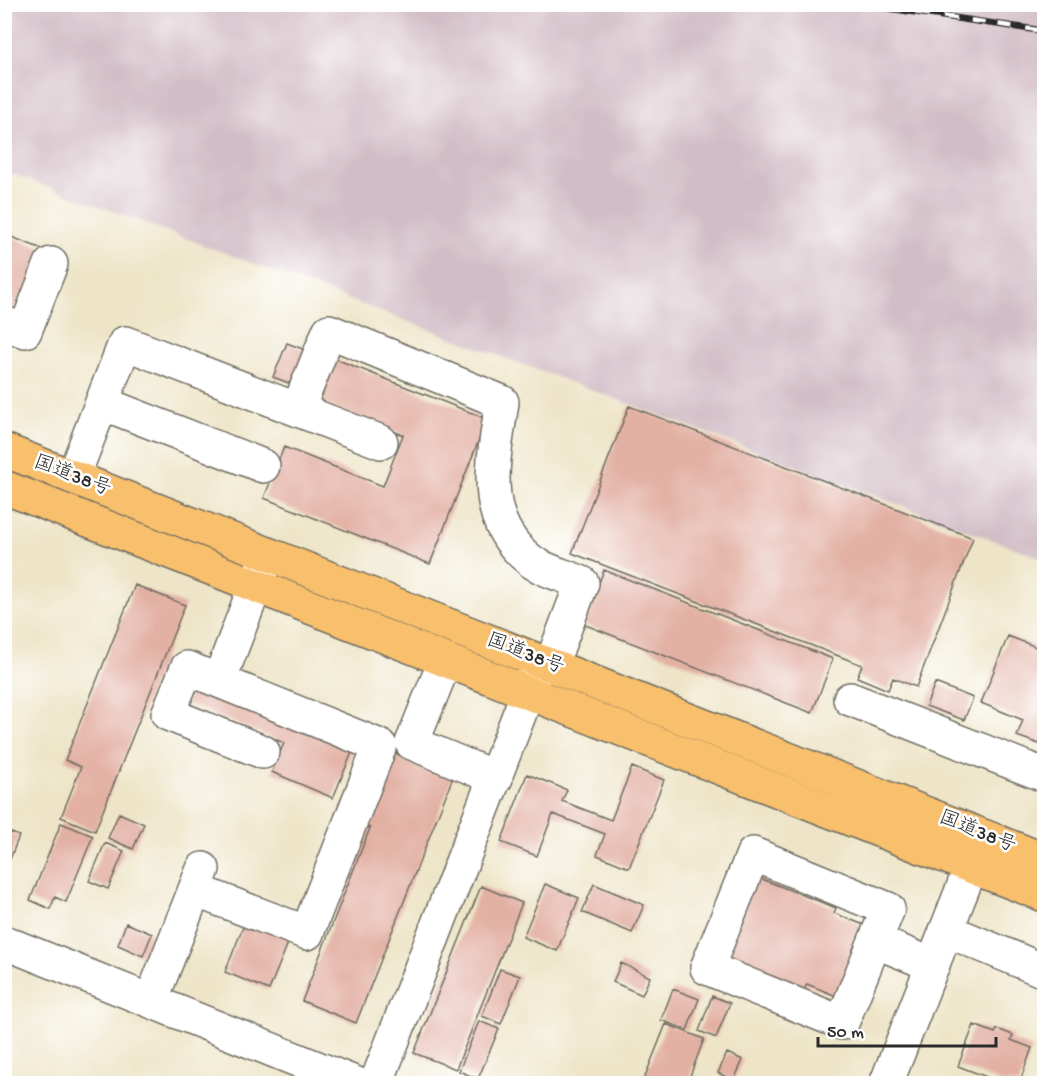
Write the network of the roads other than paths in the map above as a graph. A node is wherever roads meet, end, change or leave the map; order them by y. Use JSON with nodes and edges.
{"nodes":[{"id":1,"x":51,"y":264,"type":"dead end"},
{"id":2,"x":4,"y":323,"type":"edge"},
{"id":3,"x":102,"y":403,"type":"junction"},
{"id":4,"x":298,"y":409,"type":"junction"},
{"id":5,"x":381,"y":442,"type":"dead end"},
{"id":6,"x":4,"y":450,"type":"edge"},
{"id":7,"x":263,"y":466,"type":"dead end"},
{"id":8,"x":73,"y":477,"type":"junction"},
{"id":9,"x":4,"y":487,"type":"edge"},
{"id":10,"x":268,"y":554,"type":"junction"},
{"id":11,"x":256,"y":585,"type":"junction"},
{"id":12,"x":445,"y":661,"type":"junction"},
{"id":13,"x":546,"y":663,"type":"junction"},
{"id":14,"x":219,"y":681,"type":"junction"},
{"id":15,"x":527,"y":694,"type":"junction"},
{"id":16,"x":850,"y":699,"type":"dead end"},
{"id":17,"x":412,"y":743,"type":"junction"},
{"id":18,"x":380,"y":746,"type":"junction"},
{"id":19,"x":263,"y":752,"type":"dead end"},
{"id":20,"x":1044,"y":775,"type":"edge"},
{"id":21,"x":495,"y":778,"type":"junction"},
{"id":22,"x":983,"y":836,"type":"junction"},
{"id":23,"x":1044,"y":860,"type":"edge"},
{"id":24,"x":971,"y":866,"type":"junction"},
{"id":25,"x":1044,"y":895,"type":"edge"},
{"id":26,"x":946,"y":930,"type":"junction"},
{"id":27,"x":875,"y":941,"type":"junction"},
{"id":28,"x":4,"y":947,"type":"edge"},
{"id":29,"x":933,"y":965,"type":"junction"},
{"id":30,"x":1044,"y":971,"type":"edge"},
{"id":31,"x":151,"y":1001,"type":"junction"},
{"id":32,"x":357,"y":1083,"type":"edge"},
{"id":33,"x":376,"y":1083,"type":"edge"},
{"id":34,"x":886,"y":1083,"type":"edge"}],
"edges":[{"from":1,"to":2,"type":"street"},
{"from":3,"to":4,"type":"street"},
{"from":3,"to":7,"type":"street"},
{"from":3,"to":8,"type":"street"},
{"from":4,"to":5,"type":"street"},
{"from":4,"to":13,"type":"street"},
{"from":6,"to":8,"type":"highway","name":"国道38号"},
{"from":8,"to":10,"type":"highway","name":"国道38号"},
{"from":9,"to":11,"type":"highway","name":"国道38号"},
{"from":10,"to":11,"type":"street"},
{"from":10,"to":13,"type":"highway","name":"国道38号"},
{"from":11,"to":12,"type":"highway","name":"国道38号"},
{"from":11,"to":14,"type":"street"},
{"from":12,"to":15,"type":"highway","name":"国道38号"},
{"from":12,"to":17,"type":"street"},
{"from":13,"to":15,"type":"street"},
{"from":13,"to":22,"type":"highway","name":"国道38号"},
{"from":14,"to":18,"type":"street"},
{"from":14,"to":19,"type":"street"},
{"from":15,"to":21,"type":"street"},
{"from":15,"to":24,"type":"highway","name":"国道38号"},
{"from":16,"to":20,"type":"street"},
{"from":17,"to":18,"type":"street"},
{"from":17,"to":21,"type":"street"},
{"from":18,"to":31,"type":"street"},
{"from":21,"to":33,"type":"street"},
{"from":22,"to":23,"type":"highway","name":"国道38号"},
{"from":22,"to":24,"type":"street"},
{"from":24,"to":25,"type":"highway","name":"国道38号"},
{"from":24,"to":26,"type":"street"},
{"from":26,"to":29,"type":"street"},
{"from":26,"to":30,"type":"street"},
{"from":27,"to":27,"type":"street"},
{"from":27,"to":29,"type":"street"},
{"from":28,"to":31,"type":"street"},
{"from":29,"to":34,"type":"street"},
{"from":31,"to":32,"type":"street"}]}
